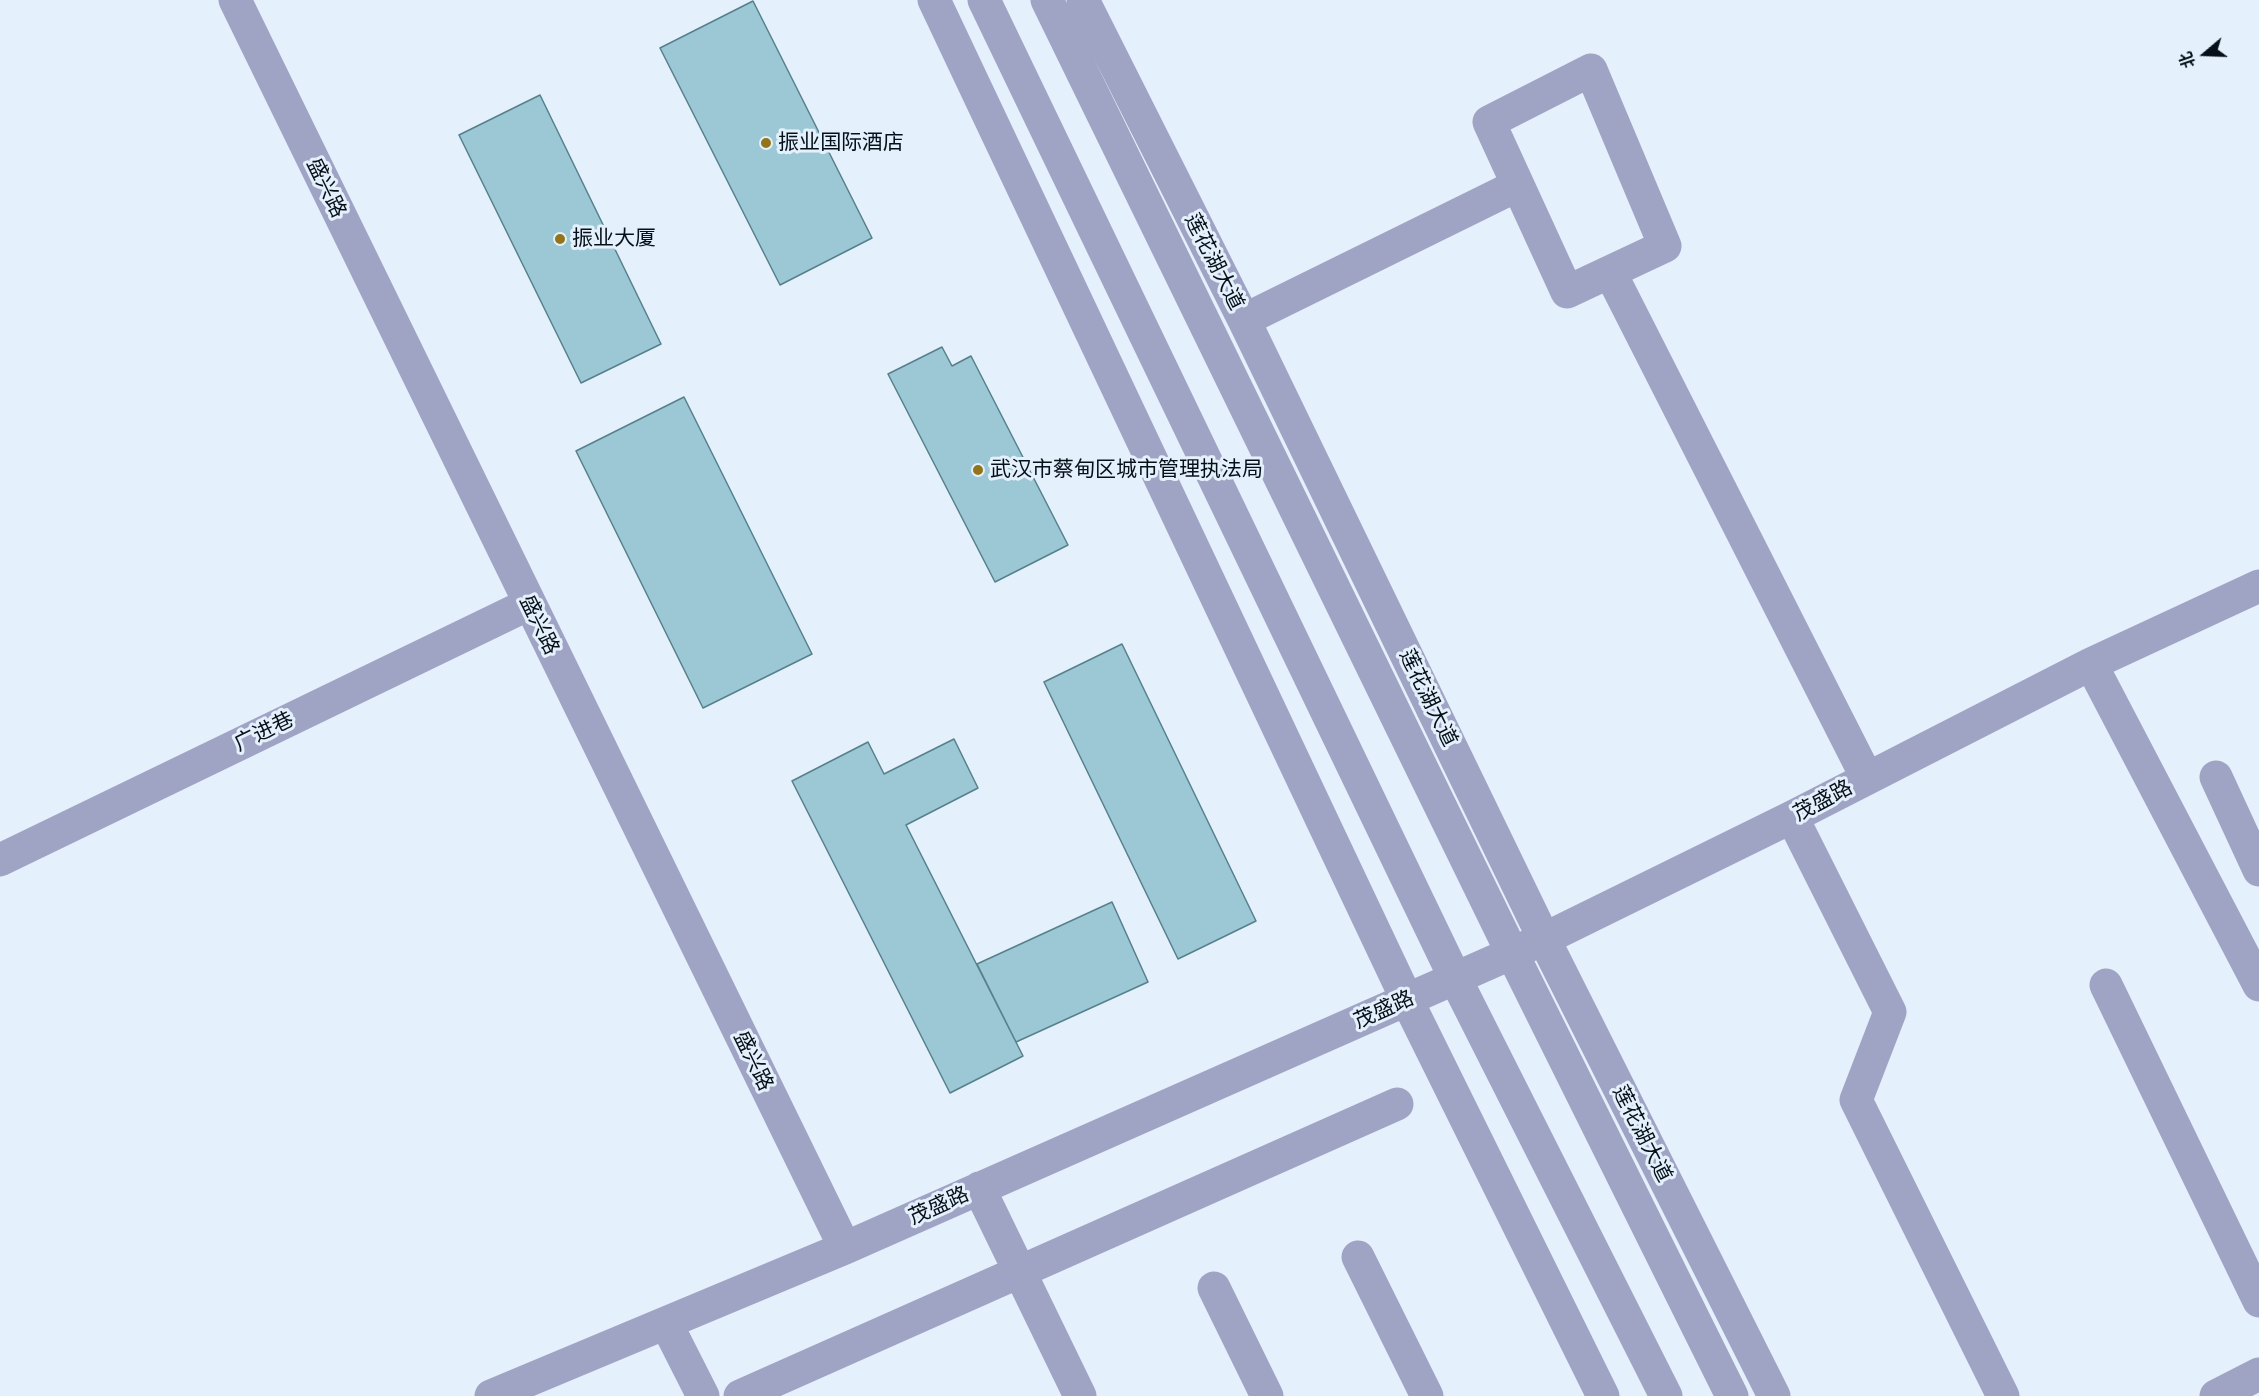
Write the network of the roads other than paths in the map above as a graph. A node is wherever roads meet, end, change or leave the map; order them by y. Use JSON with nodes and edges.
{"nodes":[{"id":1,"x":234,"y":0,"type":"edge"},
{"id":2,"x":934,"y":0,"type":"edge"},
{"id":3,"x":984,"y":0,"type":"edge"},
{"id":4,"x":1047,"y":0,"type":"edge"},
{"id":5,"x":1083,"y":0,"type":"edge"},
{"id":6,"x":1518,"y":185,"type":"junction"},
{"id":7,"x":1610,"y":272,"type":"junction"},
{"id":8,"x":1244,"y":320,"type":"junction"},
{"id":9,"x":2259,"y":586,"type":"edge"},
{"id":10,"x":529,"y":604,"type":"junction"},
{"id":11,"x":2091,"y":664,"type":"junction"},
{"id":12,"x":2216,"y":777,"type":"dead end"},
{"id":13,"x":1867,"y":778,"type":"junction"},
{"id":14,"x":1792,"y":817,"type":"junction"},
{"id":15,"x":0,"y":860,"type":"edge"},
{"id":16,"x":2259,"y":870,"type":"edge"},
{"id":17,"x":1544,"y":939,"type":"junction"},
{"id":18,"x":1512,"y":952,"type":"junction"},
{"id":19,"x":1455,"y":978,"type":"junction"},
{"id":20,"x":2106,"y":985,"type":"dead end"},
{"id":21,"x":2259,"y":985,"type":"edge"},
{"id":22,"x":1407,"y":1000,"type":"junction"},
{"id":23,"x":1396,"y":1104,"type":"dead end"},
{"id":24,"x":980,"y":1188,"type":"junction"},
{"id":25,"x":845,"y":1248,"type":"junction"},
{"id":26,"x":1358,"y":1257,"type":"dead end"},
{"id":27,"x":1020,"y":1272,"type":"junction"},
{"id":28,"x":1214,"y":1288,"type":"dead end"},
{"id":29,"x":2259,"y":1301,"type":"edge"},
{"id":30,"x":666,"y":1323,"type":"junction"},
{"id":31,"x":2259,"y":1374,"type":"edge"},
{"id":32,"x":491,"y":1396,"type":"edge"},
{"id":33,"x":703,"y":1396,"type":"edge"},
{"id":34,"x":740,"y":1396,"type":"edge"},
{"id":35,"x":1080,"y":1396,"type":"edge"},
{"id":36,"x":1267,"y":1396,"type":"edge"},
{"id":37,"x":1427,"y":1396,"type":"edge"},
{"id":38,"x":1603,"y":1396,"type":"edge"},
{"id":39,"x":1666,"y":1396,"type":"edge"},
{"id":40,"x":1732,"y":1396,"type":"edge"},
{"id":41,"x":1774,"y":1396,"type":"edge"},
{"id":42,"x":2003,"y":1396,"type":"edge"},
{"id":43,"x":2216,"y":1396,"type":"edge"}],
"edges":[{"from":1,"to":10,"type":"street","name":"盛兴路"},
{"from":2,"to":22,"type":"street"},
{"from":3,"to":19,"type":"street"},
{"from":4,"to":18,"type":"street","name":"莲花湖大道"},
{"from":5,"to":8,"type":"street","name":"莲花湖大道"},
{"from":6,"to":7,"type":"street"},
{"from":6,"to":7,"type":"street"},
{"from":6,"to":8,"type":"street"},
{"from":7,"to":13,"type":"street"},
{"from":8,"to":17,"type":"street","name":"莲花湖大道"},
{"from":9,"to":11,"type":"street","name":"茂盛路"},
{"from":10,"to":15,"type":"street","name":"广进巷"},
{"from":10,"to":25,"type":"street","name":"盛兴路"},
{"from":11,"to":13,"type":"street","name":"茂盛路"},
{"from":11,"to":21,"type":"street"},
{"from":12,"to":16,"type":"street"},
{"from":13,"to":14,"type":"street","name":"茂盛路"},
{"from":14,"to":17,"type":"street","name":"茂盛路"},
{"from":14,"to":42,"type":"street"},
{"from":17,"to":18,"type":"street","name":"茂盛路"},
{"from":17,"to":41,"type":"street","name":"莲花湖大道"},
{"from":18,"to":19,"type":"street","name":"茂盛路"},
{"from":18,"to":40,"type":"street","name":"莲花湖大道"},
{"from":19,"to":22,"type":"street","name":"茂盛路"},
{"from":19,"to":39,"type":"street"},
{"from":20,"to":29,"type":"street"},
{"from":22,"to":24,"type":"street","name":"茂盛路"},
{"from":22,"to":38,"type":"street"},
{"from":23,"to":27,"type":"street"},
{"from":24,"to":25,"type":"street","name":"茂盛路"},
{"from":24,"to":27,"type":"street"},
{"from":25,"to":30,"type":"street","name":"茂盛路"},
{"from":26,"to":37,"type":"street"},
{"from":27,"to":34,"type":"street"},
{"from":27,"to":35,"type":"street"},
{"from":28,"to":36,"type":"street"},
{"from":30,"to":32,"type":"street","name":"茂盛路"},
{"from":30,"to":33,"type":"street"},
{"from":31,"to":43,"type":"street"}]}
